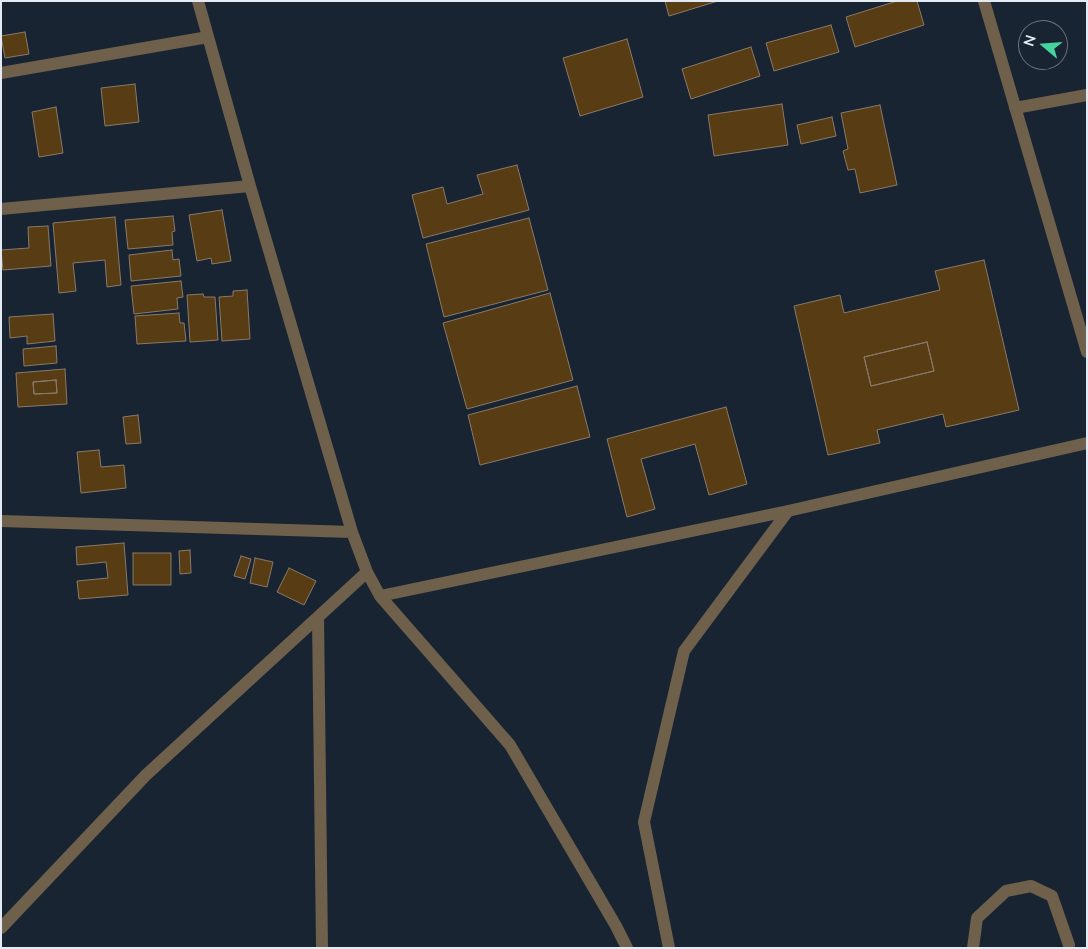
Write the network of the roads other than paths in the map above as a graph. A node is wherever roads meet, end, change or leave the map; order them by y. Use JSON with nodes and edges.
{"nodes":[{"id":1,"x":198,"y":1,"type":"edge"},
{"id":2,"x":984,"y":1,"type":"edge"},
{"id":3,"x":208,"y":37,"type":"junction"},
{"id":4,"x":1,"y":73,"type":"edge"},
{"id":5,"x":1087,"y":95,"type":"edge"},
{"id":6,"x":1015,"y":108,"type":"junction"},
{"id":7,"x":250,"y":186,"type":"junction"},
{"id":8,"x":1,"y":209,"type":"edge"},
{"id":9,"x":1087,"y":352,"type":"edge"},
{"id":10,"x":1087,"y":443,"type":"edge"},
{"id":11,"x":788,"y":510,"type":"junction"},
{"id":12,"x":1,"y":521,"type":"edge"},
{"id":13,"x":352,"y":532,"type":"junction"},
{"id":14,"x":367,"y":572,"type":"junction"},
{"id":15,"x":380,"y":596,"type":"junction"},
{"id":16,"x":318,"y":617,"type":"junction"},
{"id":17,"x":1,"y":928,"type":"edge"},
{"id":18,"x":1069,"y":945,"type":"dead end"},
{"id":19,"x":322,"y":948,"type":"edge"},
{"id":20,"x":627,"y":948,"type":"edge"},
{"id":21,"x":669,"y":948,"type":"edge"},
{"id":22,"x":973,"y":948,"type":"edge"}],
"edges":[{"from":1,"to":3,"type":"street"},
{"from":2,"to":6,"type":"street"},
{"from":3,"to":4,"type":"street"},
{"from":3,"to":7,"type":"street"},
{"from":5,"to":6,"type":"street"},
{"from":6,"to":9,"type":"street"},
{"from":7,"to":8,"type":"street"},
{"from":7,"to":13,"type":"street"},
{"from":10,"to":11,"type":"street"},
{"from":11,"to":15,"type":"street"},
{"from":11,"to":21,"type":"street"},
{"from":12,"to":13,"type":"street"},
{"from":13,"to":14,"type":"street"},
{"from":14,"to":15,"type":"street"},
{"from":14,"to":16,"type":"street"},
{"from":15,"to":20,"type":"street"},
{"from":16,"to":17,"type":"street"},
{"from":16,"to":19,"type":"street"},
{"from":18,"to":22,"type":"street"}]}
